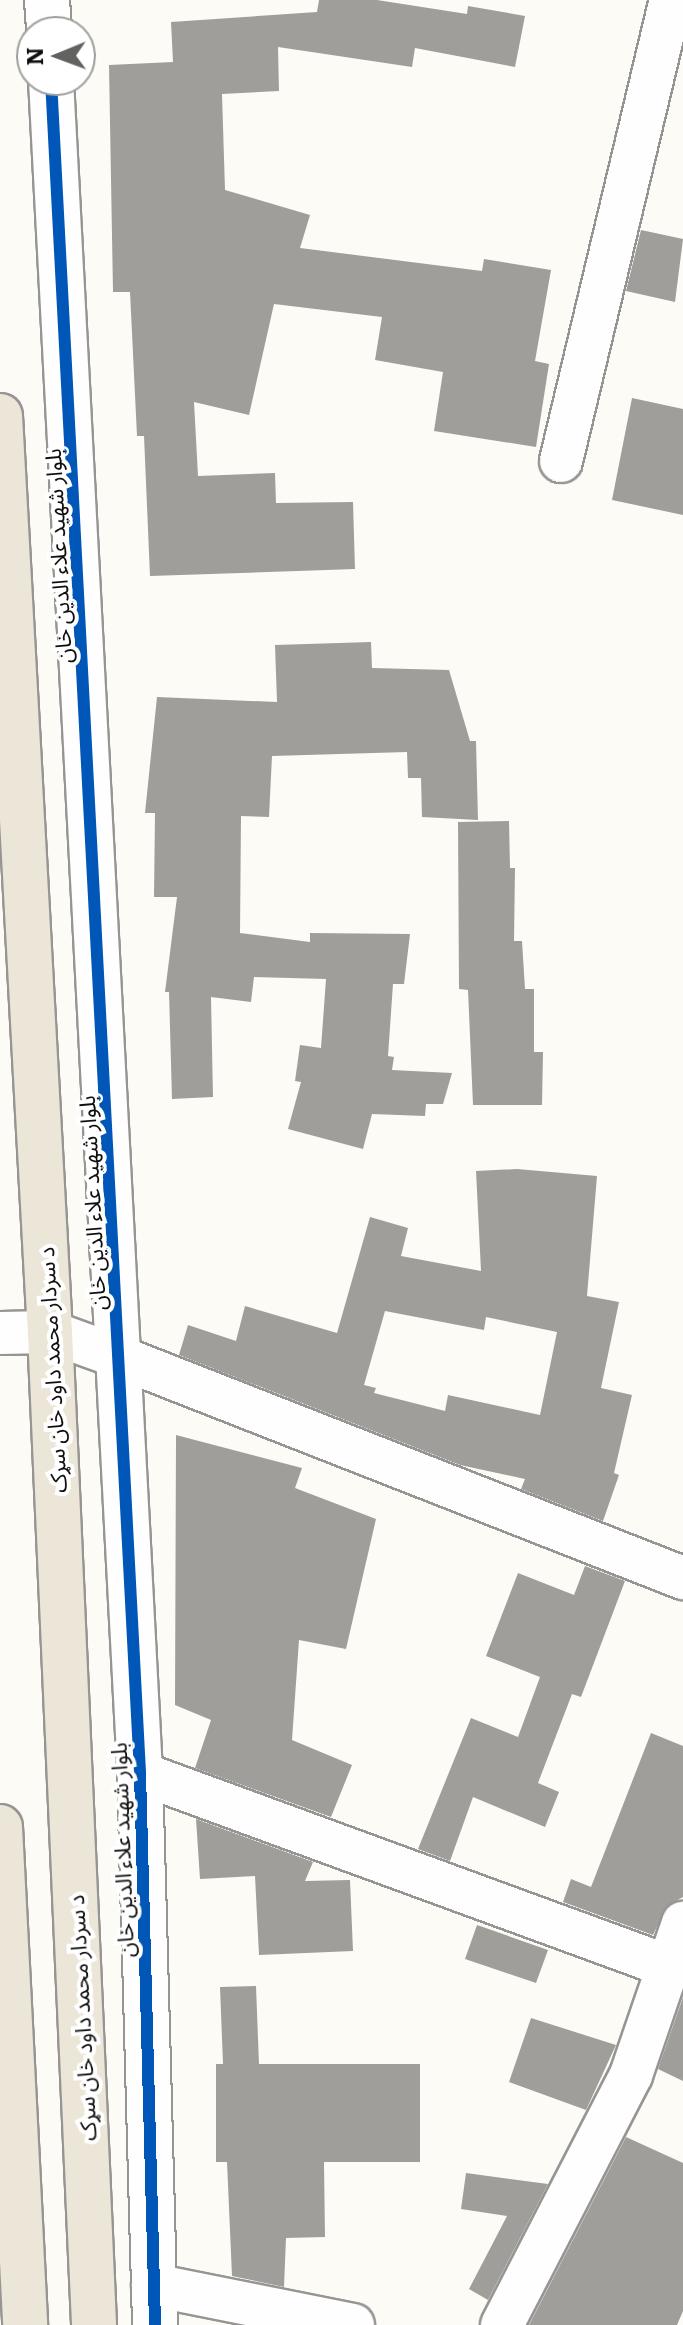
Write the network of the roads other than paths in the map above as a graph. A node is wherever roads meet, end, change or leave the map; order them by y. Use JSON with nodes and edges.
{"nodes":[{"id":1,"x":671,"y":0,"type":"edge"},
{"id":2,"x":52,"y":96,"type":"edge"},
{"id":3,"x":0,"y":416,"type":"edge"},
{"id":4,"x":561,"y":461,"type":"dead end"},
{"id":5,"x":50,"y":1332,"type":"junction"},
{"id":6,"x":0,"y":1333,"type":"edge"},
{"id":7,"x":119,"y":1357,"type":"junction"},
{"id":8,"x":683,"y":1578,"type":"edge"},
{"id":9,"x":140,"y":1773,"type":"junction"},
{"id":10,"x":0,"y":1827,"type":"edge"},
{"id":11,"x":683,"y":1923,"type":"edge"},
{"id":12,"x":667,"y":1966,"type":"junction"},
{"id":13,"x":154,"y":2305,"type":"edge"},
{"id":14,"x":25,"y":2325,"type":"edge"},
{"id":15,"x":94,"y":2325,"type":"edge"},
{"id":16,"x":353,"y":2325,"type":"edge"},
{"id":17,"x":502,"y":2325,"type":"edge"}],
"edges":[{"from":1,"to":4,"type":"street"},
{"from":2,"to":7,"type":"street","name":"بلوار شهید علاء الدین خان"},
{"from":3,"to":5,"type":"highway","name":"د سردار محمد داود خان سړک"},
{"from":5,"to":6,"type":"street"},
{"from":5,"to":7,"type":"street"},
{"from":5,"to":15,"type":"highway","name":"د سردار محمد داود خان سړک"},
{"from":7,"to":8,"type":"street"},
{"from":7,"to":9,"type":"street","name":"بلوار شهید علاء الدین خان"},
{"from":9,"to":12,"type":"street"},
{"from":9,"to":13,"type":"street","name":"بلوار شهید علاء الدین خان"},
{"from":10,"to":14,"type":"highway"},
{"from":11,"to":12,"type":"street"},
{"from":12,"to":17,"type":"street"},
{"from":13,"to":16,"type":"street"}]}
